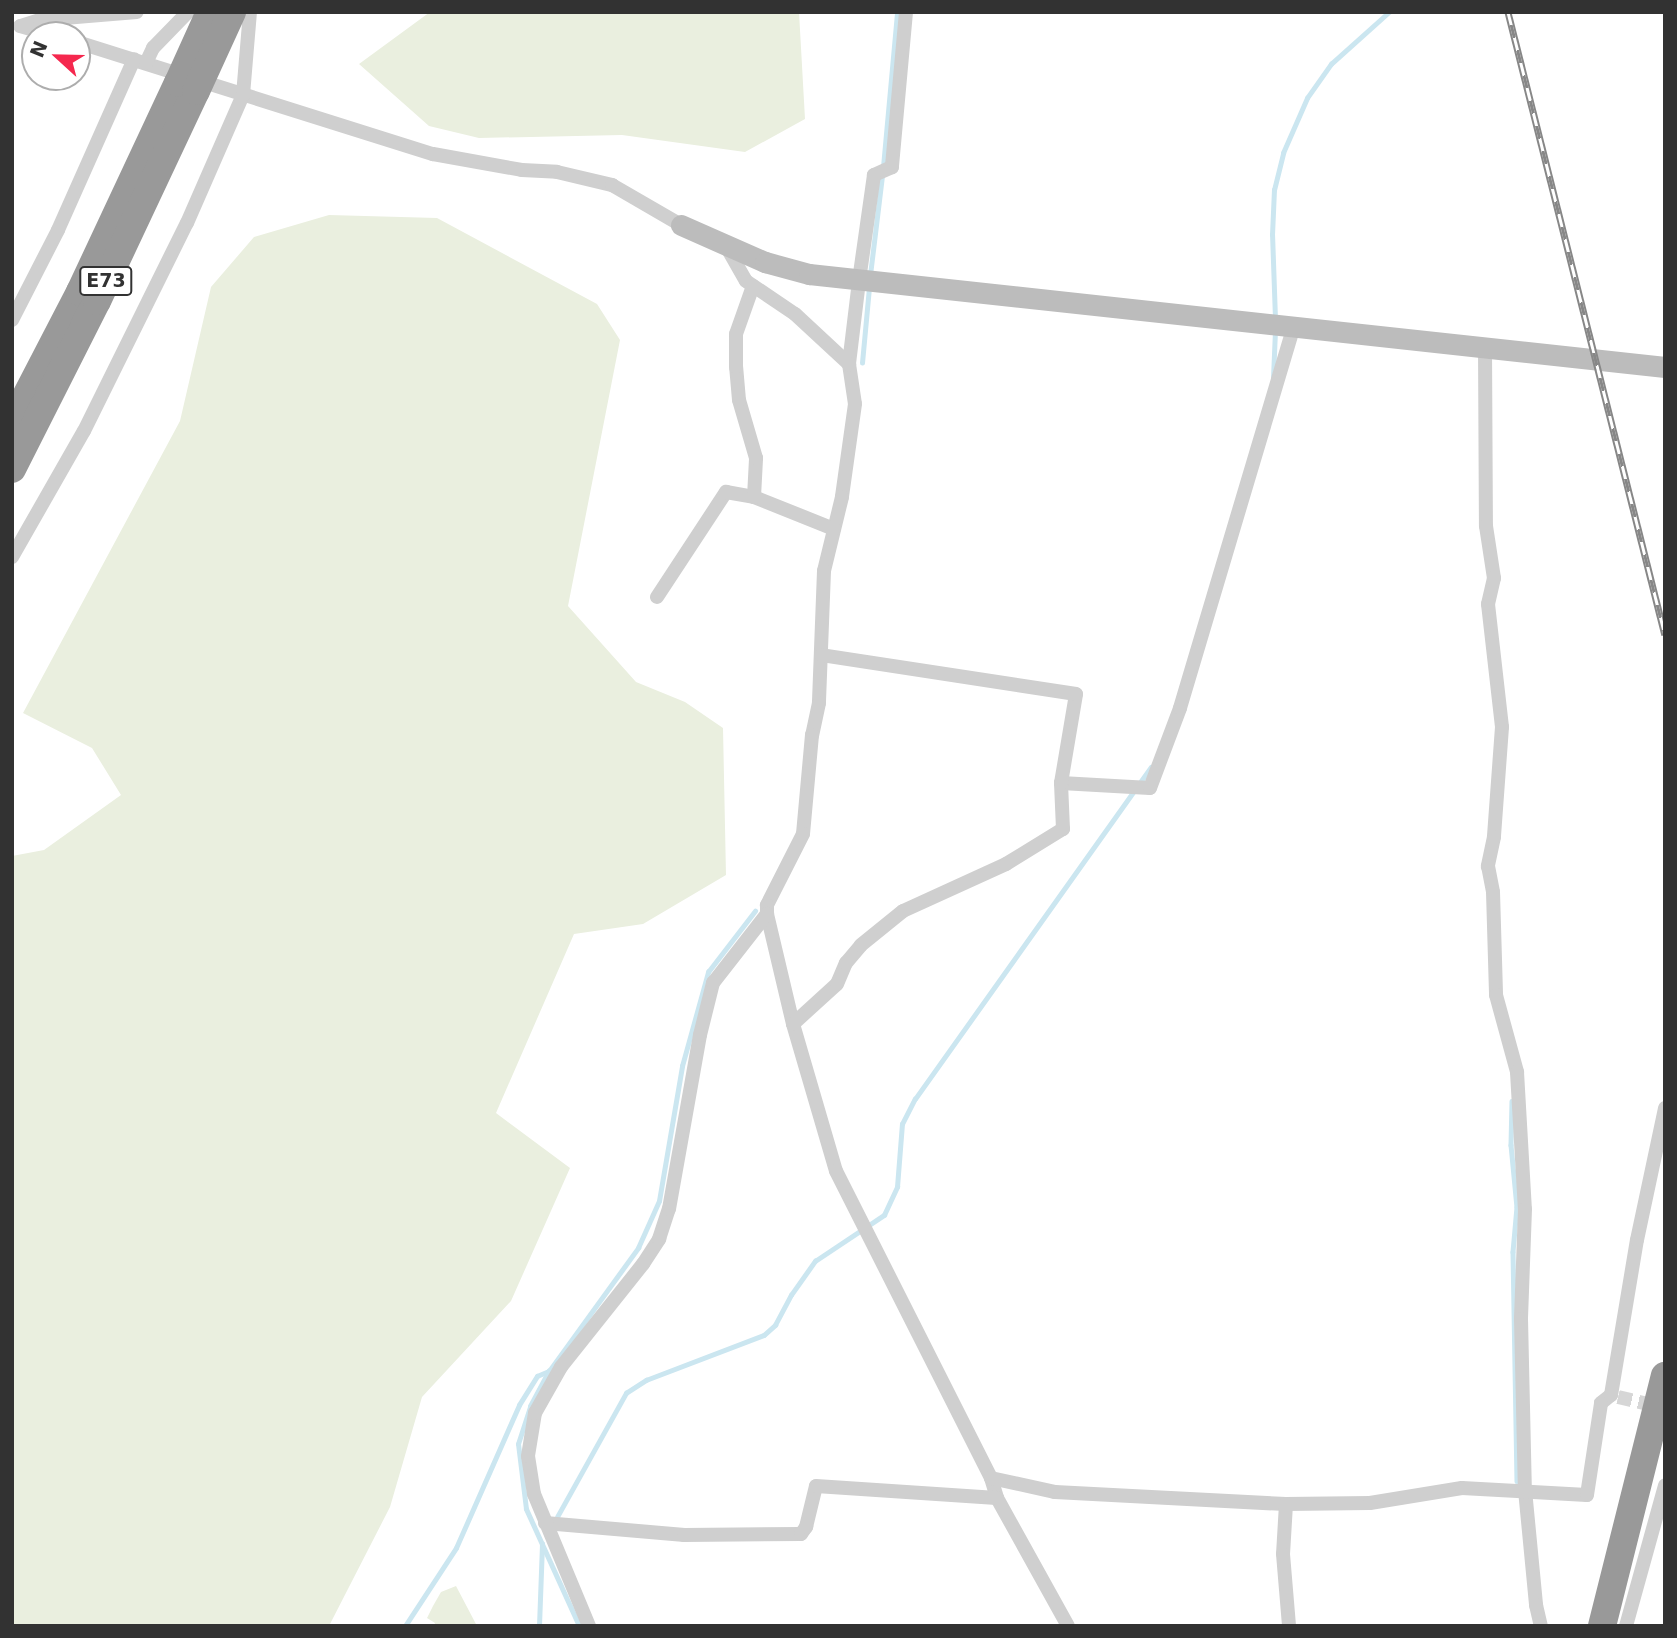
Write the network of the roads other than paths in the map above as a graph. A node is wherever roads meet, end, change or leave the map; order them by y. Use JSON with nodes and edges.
{"nodes":[{"id":1,"x":137,"y":12,"type":"edge"},
{"id":2,"x":187,"y":12,"type":"edge"},
{"id":3,"x":210,"y":12,"type":"edge"},
{"id":4,"x":232,"y":12,"type":"edge"},
{"id":5,"x":250,"y":12,"type":"edge"},
{"id":6,"x":906,"y":12,"type":"edge"},
{"id":7,"x":16,"y":25,"type":"edge"},
{"id":8,"x":91,"y":46,"type":"edge"},
{"id":9,"x":140,"y":61,"type":"junction"},
{"id":10,"x":187,"y":87,"type":"junction"},
{"id":11,"x":243,"y":95,"type":"junction"},
{"id":12,"x":681,"y":225,"type":"joint"},
{"id":13,"x":725,"y":244,"type":"junction"},
{"id":14,"x":865,"y":282,"type":"junction"},
{"id":15,"x":753,"y":286,"type":"junction"},
{"id":16,"x":12,"y":320,"type":"edge"},
{"id":17,"x":1291,"y":326,"type":"junction"},
{"id":18,"x":1485,"y":347,"type":"junction"},
{"id":19,"x":849,"y":364,"type":"junction"},
{"id":20,"x":1665,"y":367,"type":"edge"},
{"id":21,"x":12,"y":422,"type":"edge"},
{"id":22,"x":12,"y":469,"type":"edge"},
{"id":23,"x":754,"y":497,"type":"junction"},
{"id":24,"x":834,"y":529,"type":"junction"},
{"id":25,"x":12,"y":557,"type":"edge"},
{"id":26,"x":657,"y":597,"type":"dead end"},
{"id":27,"x":822,"y":655,"type":"junction"},
{"id":28,"x":1061,"y":783,"type":"junction"},
{"id":29,"x":767,"y":914,"type":"junction"},
{"id":30,"x":793,"y":1024,"type":"junction"},
{"id":31,"x":1665,"y":1108,"type":"edge"},
{"id":32,"x":1665,"y":1376,"type":"edge"},
{"id":33,"x":991,"y":1478,"type":"junction"},
{"id":34,"x":1525,"y":1490,"type":"junction"},
{"id":35,"x":1663,"y":1494,"type":"edge"},
{"id":36,"x":997,"y":1498,"type":"junction"},
{"id":37,"x":1286,"y":1504,"type":"junction"},
{"id":38,"x":545,"y":1523,"type":"junction"},
{"id":39,"x":1066,"y":1624,"type":"edge"},
{"id":40,"x":589,"y":1626,"type":"edge"},
{"id":41,"x":1289,"y":1626,"type":"edge"},
{"id":42,"x":1541,"y":1626,"type":"edge"},
{"id":43,"x":1602,"y":1626,"type":"edge"},
{"id":44,"x":1626,"y":1626,"type":"edge"}],
"edges":[{"from":1,"to":7,"type":"street"},
{"from":2,"to":9,"type":"street"},
{"from":3,"to":10,"type":"highway","number":"E73","bridge":true},
{"from":4,"to":10,"type":"highway","number":"E73","bridge":true},
{"from":5,"to":11,"type":"street"},
{"from":6,"to":14,"type":"street"},
{"from":8,"to":9,"type":"street"},
{"from":9,"to":11,"type":"street"},
{"from":9,"to":16,"type":"street"},
{"from":10,"to":21,"type":"highway","number":"E73"},
{"from":10,"to":22,"type":"highway","number":"E73"},
{"from":11,"to":12,"type":"street"},
{"from":11,"to":25,"type":"street"},
{"from":12,"to":13,"type":"street"},
{"from":13,"to":14,"type":"street"},
{"from":13,"to":15,"type":"street"},
{"from":14,"to":17,"type":"street"},
{"from":14,"to":19,"type":"street"},
{"from":15,"to":19,"type":"street"},
{"from":15,"to":23,"type":"street"},
{"from":17,"to":18,"type":"street"},
{"from":17,"to":28,"type":"street"},
{"from":18,"to":20,"type":"street"},
{"from":18,"to":34,"type":"street"},
{"from":19,"to":24,"type":"street"},
{"from":23,"to":24,"type":"street"},
{"from":23,"to":26,"type":"street"},
{"from":24,"to":27,"type":"street"},
{"from":27,"to":28,"type":"street"},
{"from":27,"to":29,"type":"street"},
{"from":28,"to":30,"type":"street"},
{"from":29,"to":30,"type":"street"},
{"from":29,"to":38,"type":"street"},
{"from":30,"to":33,"type":"street"},
{"from":31,"to":34,"type":"street"},
{"from":32,"to":43,"type":"highway"},
{"from":33,"to":36,"type":"street"},
{"from":33,"to":37,"type":"street"},
{"from":34,"to":37,"type":"street"},
{"from":34,"to":42,"type":"street"},
{"from":35,"to":44,"type":"street"},
{"from":36,"to":38,"type":"street"},
{"from":36,"to":39,"type":"street"},
{"from":37,"to":41,"type":"street"},
{"from":38,"to":40,"type":"street"}]}
